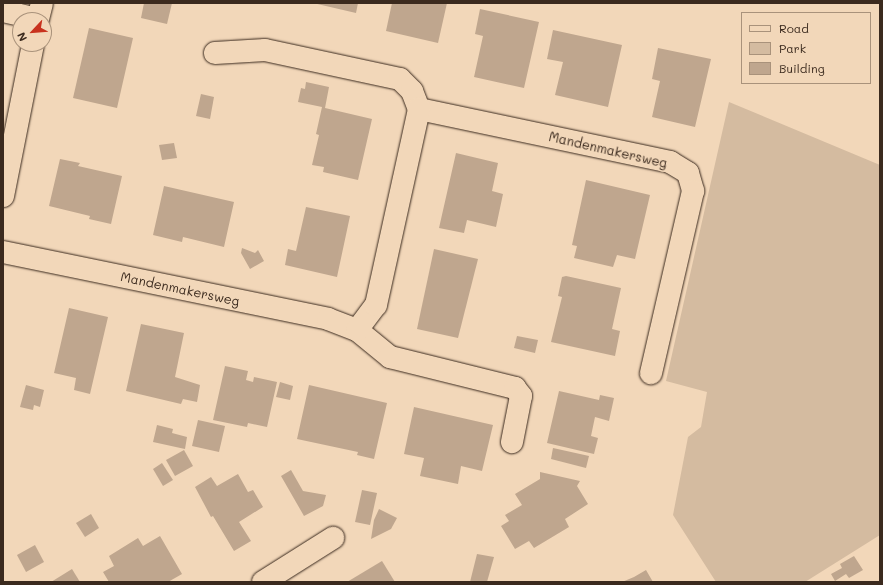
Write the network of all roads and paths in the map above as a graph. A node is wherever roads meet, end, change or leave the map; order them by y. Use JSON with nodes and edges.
{"nodes":[{"id":1,"x":3,"y":11,"type":"edge"},
{"id":2,"x":15,"y":12,"type":"edge"},
{"id":3,"x":31,"y":52,"type":"edge"},
{"id":4,"x":214,"y":53,"type":"dead end"},
{"id":5,"x":419,"y":109,"type":"junction"},
{"id":6,"x":3,"y":196,"type":"edge"},
{"id":7,"x":3,"y":252,"type":"edge"},
{"id":8,"x":356,"y":330,"type":"junction"},
{"id":9,"x":651,"y":373,"type":"dead end"},
{"id":10,"x":512,"y":442,"type":"dead end"},
{"id":11,"x":333,"y":538,"type":"dead end"},
{"id":12,"x":263,"y":582,"type":"edge"}],
"edges":[{"from":1,"to":2,"type":"street"},
{"from":3,"to":6,"type":"street"},
{"from":4,"to":5,"type":"street"},
{"from":5,"to":8,"type":"street"},
{"from":5,"to":9,"type":"street","name":"Mandenmakersweg"},
{"from":7,"to":8,"type":"street","name":"Mandenmakersweg"},
{"from":8,"to":10,"type":"street","name":"Mandenmakersweg"},
{"from":11,"to":12,"type":"street"}]}
